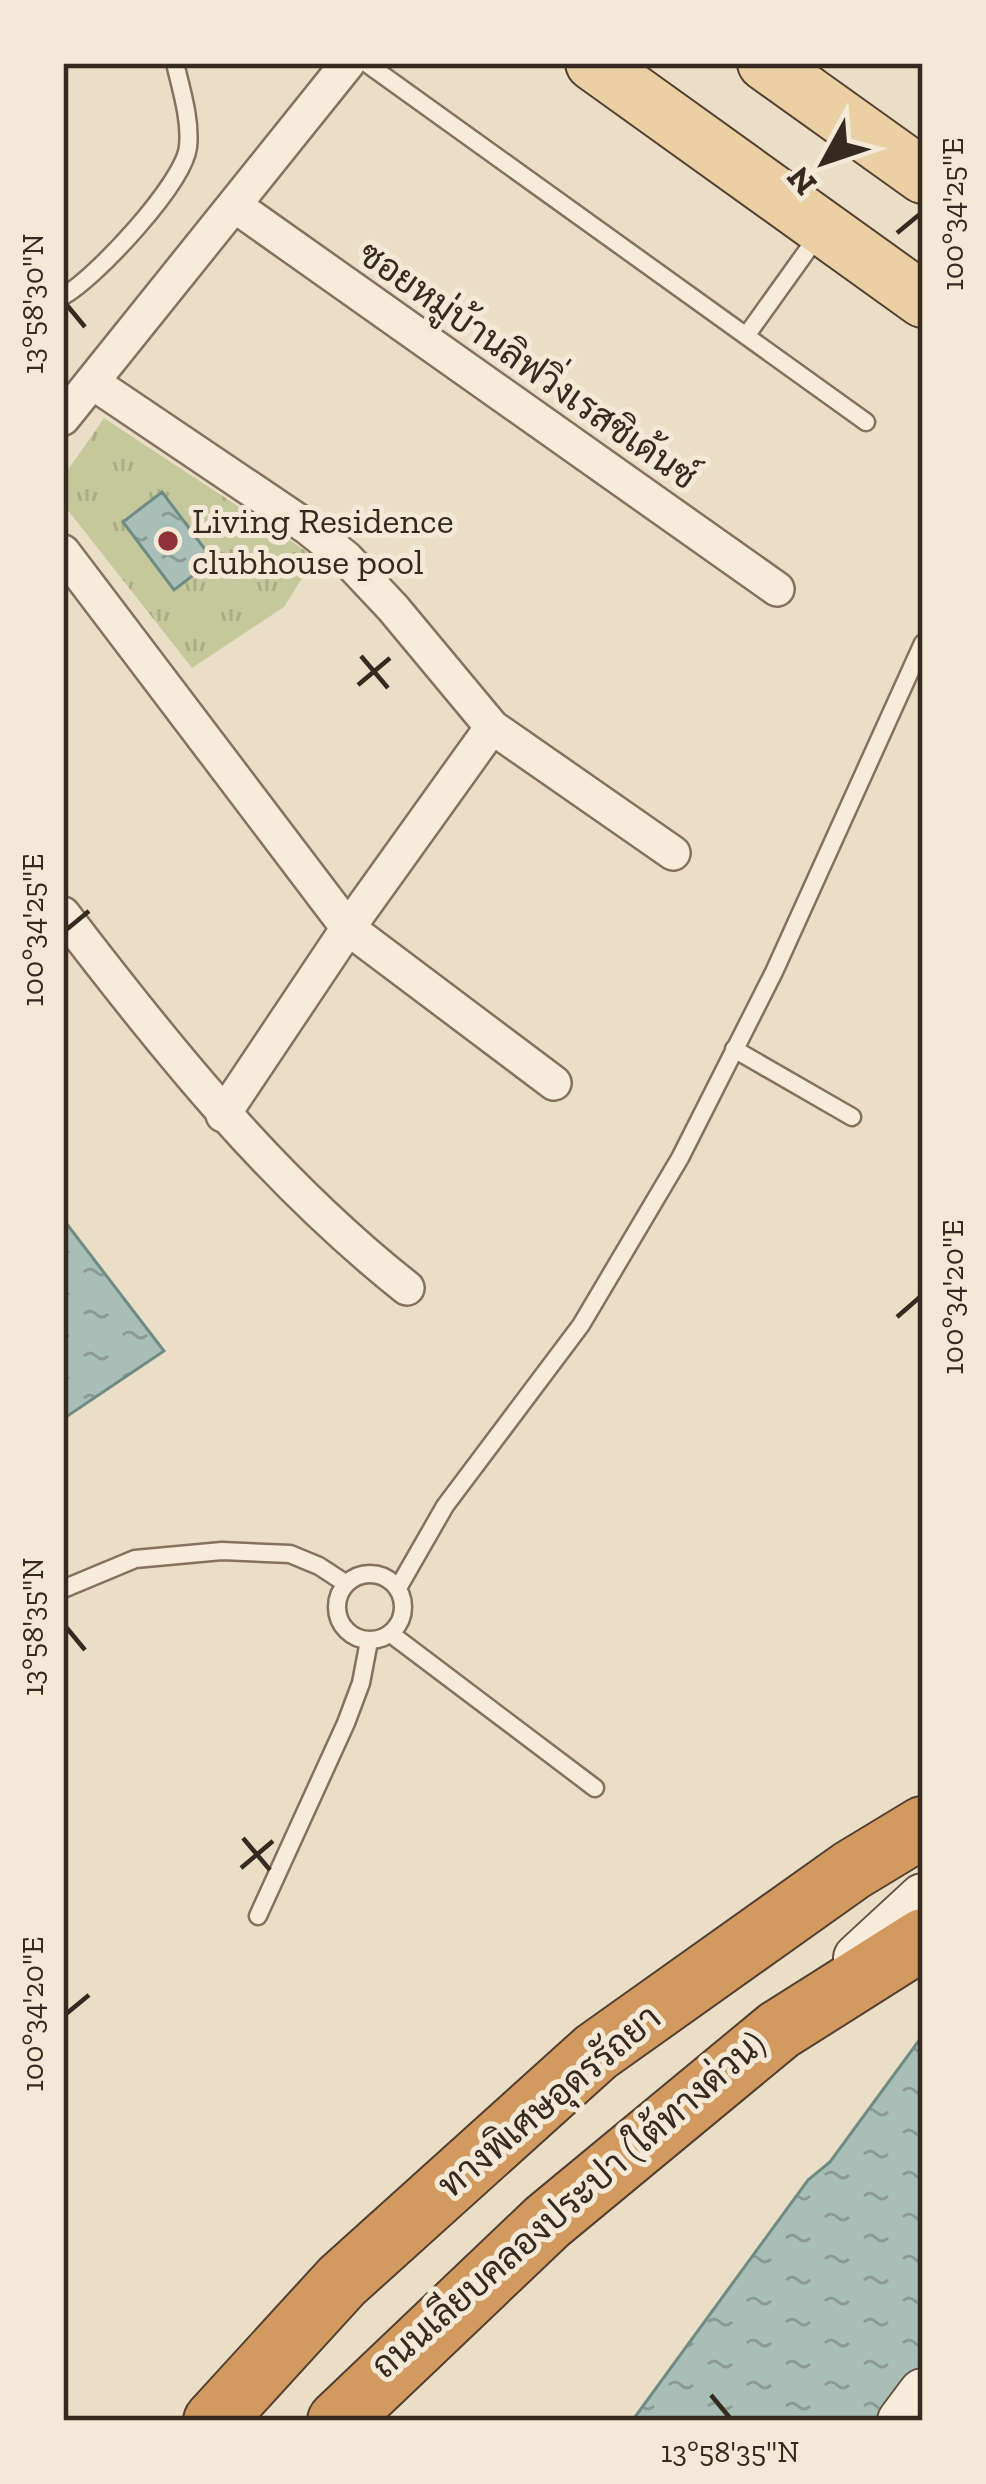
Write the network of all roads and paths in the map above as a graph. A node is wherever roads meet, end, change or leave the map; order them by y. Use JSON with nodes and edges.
{"nodes":[{"id":1,"x":176,"y":63,"type":"edge"},
{"id":2,"x":349,"y":63,"type":"edge"},
{"id":3,"x":366,"y":63,"type":"edge"},
{"id":4,"x":593,"y":63,"type":"edge"},
{"id":5,"x":764,"y":63,"type":"edge"},
{"id":6,"x":923,"y":176,"type":"edge"},
{"id":7,"x":234,"y":205,"type":"junction"},
{"id":8,"x":823,"y":229,"type":"junction"},
{"id":9,"x":63,"y":296,"type":"edge"},
{"id":10,"x":923,"y":301,"type":"edge"},
{"id":11,"x":746,"y":336,"type":"junction"},
{"id":12,"x":92,"y":382,"type":"junction"},
{"id":13,"x":63,"y":418,"type":"edge"},
{"id":14,"x":866,"y":422,"type":"dead end"},
{"id":15,"x":63,"y":552,"type":"edge"},
{"id":16,"x":777,"y":589,"type":"dead end"},
{"id":17,"x":923,"y":643,"type":"edge"},
{"id":18,"x":492,"y":727,"type":"junction"},
{"id":19,"x":673,"y":853,"type":"dead end"},
{"id":20,"x":63,"y":914,"type":"edge"},
{"id":21,"x":348,"y":928,"type":"junction"},
{"id":22,"x":734,"y":1049,"type":"junction"},
{"id":23,"x":554,"y":1082,"type":"dead end"},
{"id":24,"x":223,"y":1114,"type":"junction"},
{"id":25,"x":852,"y":1118,"type":"dead end"},
{"id":26,"x":407,"y":1288,"type":"dead end"},
{"id":27,"x":345,"y":1583,"type":"junction"},
{"id":28,"x":398,"y":1588,"type":"junction"},
{"id":29,"x":63,"y":1589,"type":"edge"},
{"id":30,"x":391,"y":1634,"type":"junction"},
{"id":31,"x":369,"y":1640,"type":"junction"},
{"id":32,"x":595,"y":1788,"type":"dead end"},
{"id":33,"x":923,"y":1828,"type":"edge"},
{"id":34,"x":923,"y":1898,"type":"edge"},
{"id":35,"x":258,"y":1916,"type":"dead end"},
{"id":36,"x":923,"y":1939,"type":"edge"},
{"id":37,"x":214,"y":2421,"type":"edge"},
{"id":38,"x":326,"y":2421,"type":"edge"},
{"id":39,"x":338,"y":2421,"type":"edge"}],
"edges":[{"from":1,"to":9,"type":"lane"},
{"from":2,"to":7,"type":"street"},
{"from":3,"to":11,"type":"lane"},
{"from":4,"to":8,"type":"main road"},
{"from":5,"to":6,"type":"main road"},
{"from":7,"to":12,"type":"street"},
{"from":7,"to":16,"type":"street","name":"ซอยหมู่บ้านลิฟวิ่งเรสซิเด้นซ์"},
{"from":8,"to":10,"type":"main road"},
{"from":8,"to":11,"type":"lane"},
{"from":11,"to":14,"type":"lane"},
{"from":12,"to":13,"type":"street"},
{"from":12,"to":18,"type":"street"},
{"from":15,"to":21,"type":"street"},
{"from":17,"to":22,"type":"lane"},
{"from":18,"to":19,"type":"street"},
{"from":18,"to":21,"type":"street"},
{"from":20,"to":24,"type":"street"},
{"from":21,"to":23,"type":"street"},
{"from":21,"to":24,"type":"street"},
{"from":22,"to":25,"type":"lane"},
{"from":22,"to":28,"type":"lane"},
{"from":24,"to":26,"type":"street"},
{"from":27,"to":28,"type":"lane"},
{"from":27,"to":29,"type":"lane"},
{"from":27,"to":31,"type":"lane"},
{"from":28,"to":30,"type":"lane"},
{"from":30,"to":31,"type":"lane"},
{"from":30,"to":32,"type":"lane"},
{"from":31,"to":35,"type":"lane"},
{"from":33,"to":37,"type":"highway","name":"ทางพิเศษอุดรรัถยา"},
{"from":34,"to":38,"type":"street","name":"ถนนเลียบคลองประปา (ใต้ทางด่วน)"},
{"from":36,"to":39,"type":"highway"}]}
